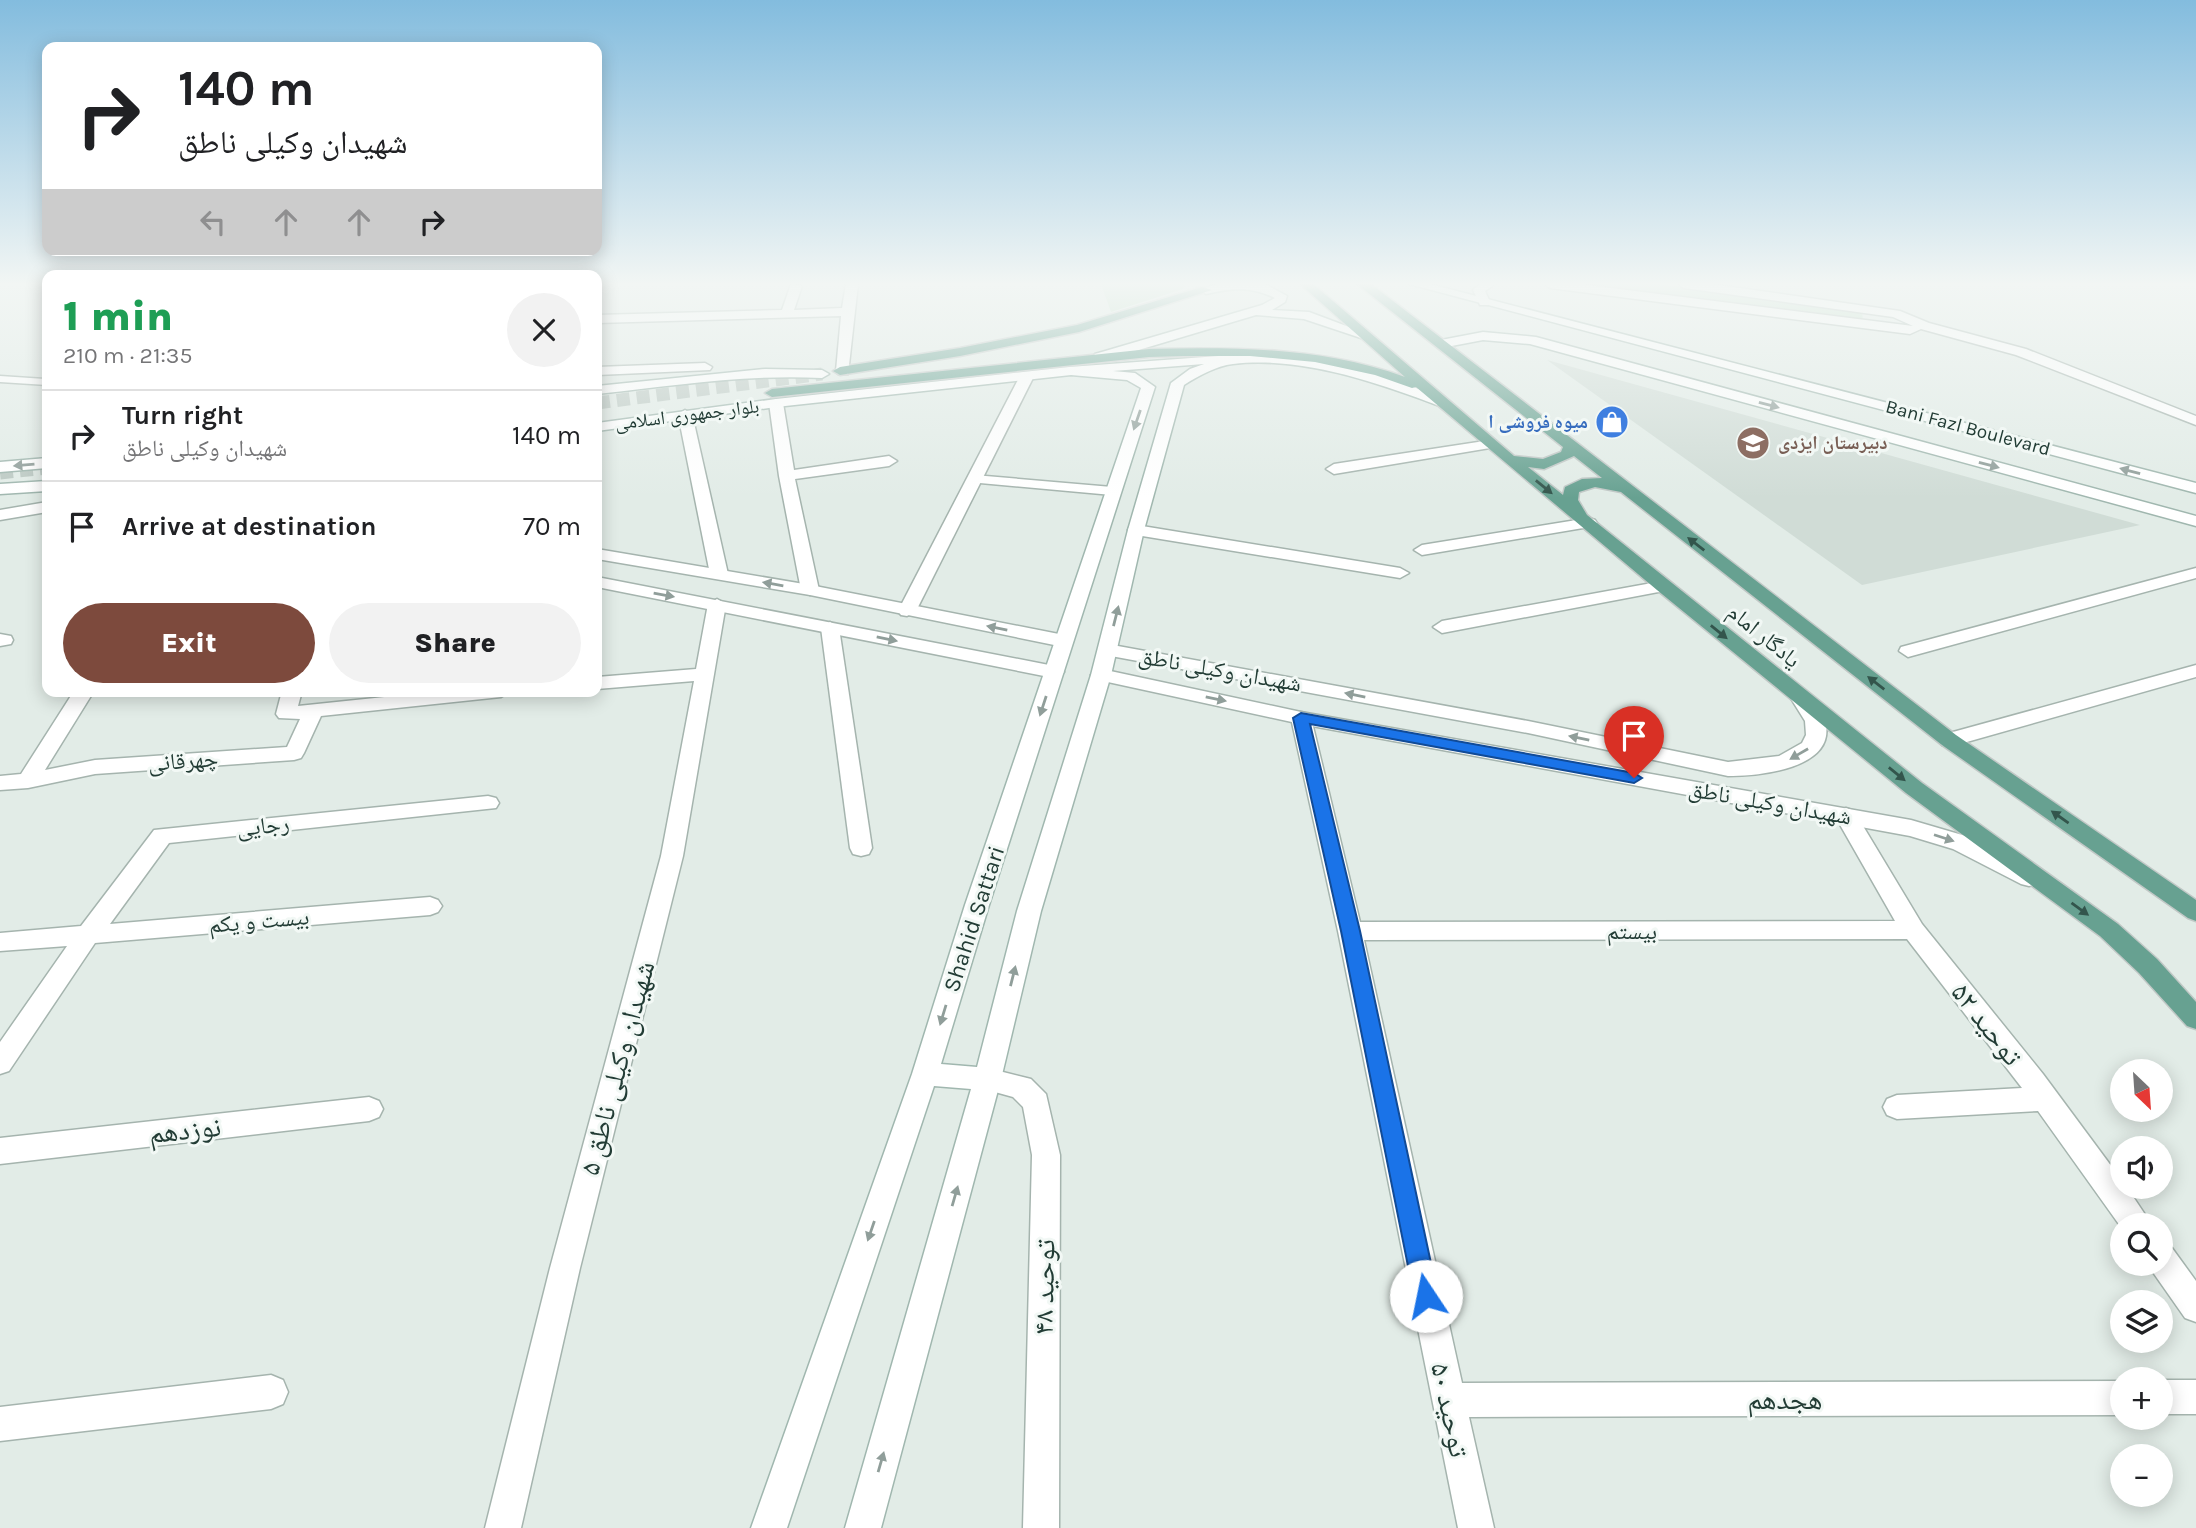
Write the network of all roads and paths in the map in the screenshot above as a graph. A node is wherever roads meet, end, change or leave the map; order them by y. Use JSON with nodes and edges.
{"nodes":[{"id":1,"x":844,"y":355,"type":"edge"},
{"id":2,"x":940,"y":355,"type":"edge"},
{"id":3,"x":1111,"y":355,"type":"edge"},
{"id":4,"x":1167,"y":355,"type":"edge"},
{"id":5,"x":1308,"y":355,"type":"edge"},
{"id":6,"x":1389,"y":355,"type":"edge"},
{"id":7,"x":1456,"y":355,"type":"edge"},
{"id":8,"x":1587,"y":355,"type":"edge"},
{"id":9,"x":1688,"y":355,"type":"edge"},
{"id":10,"x":2029,"y":355,"type":"edge"},
{"id":11,"x":1232,"y":359,"type":"junction"},
{"id":12,"x":1079,"y":365,"type":"junction"},
{"id":13,"x":705,"y":367,"type":"dead end"},
{"id":14,"x":602,"y":371,"type":"edge"},
{"id":15,"x":843,"y":371,"type":"junction"},
{"id":16,"x":822,"y":374,"type":"joint"},
{"id":17,"x":1027,"y":376,"type":"junction"},
{"id":18,"x":0,"y":379,"type":"edge"},
{"id":19,"x":1161,"y":381,"type":"junction"},
{"id":20,"x":42,"y":385,"type":"edge"},
{"id":21,"x":602,"y":389,"type":"edge"},
{"id":22,"x":1434,"y":396,"type":"junction"},
{"id":23,"x":774,"y":398,"type":"junction"},
{"id":24,"x":685,"y":414,"type":"junction"},
{"id":25,"x":2196,"y":421,"type":"edge"},
{"id":26,"x":602,"y":426,"type":"edge"},
{"id":27,"x":1491,"y":444,"type":"junction"},
{"id":28,"x":1571,"y":445,"type":"junction"},
{"id":29,"x":1510,"y":460,"type":"junction"},
{"id":30,"x":889,"y":461,"type":"dead end"},
{"id":31,"x":42,"y":463,"type":"edge"},
{"id":32,"x":0,"y":467,"type":"edge"},
{"id":33,"x":1334,"y":469,"type":"dead end"},
{"id":34,"x":787,"y":476,"type":"junction"},
{"id":35,"x":974,"y":479,"type":"junction"},
{"id":36,"x":42,"y":486,"type":"edge"},
{"id":37,"x":2196,"y":488,"type":"edge"},
{"id":38,"x":0,"y":489,"type":"edge"},
{"id":39,"x":1112,"y":491,"type":"junction"},
{"id":40,"x":1640,"y":500,"type":"junction"},
{"id":41,"x":42,"y":508,"type":"edge"},
{"id":42,"x":0,"y":515,"type":"edge"},
{"id":43,"x":2196,"y":521,"type":"edge"},
{"id":44,"x":1589,"y":523,"type":"junction"},
{"id":45,"x":1136,"y":530,"type":"junction"},
{"id":46,"x":1422,"y":550,"type":"dead end"},
{"id":47,"x":602,"y":555,"type":"edge"},
{"id":48,"x":2196,"y":572,"type":"edge"},
{"id":49,"x":1400,"y":573,"type":"dead end"},
{"id":50,"x":719,"y":574,"type":"junction"},
{"id":51,"x":602,"y":583,"type":"edge"},
{"id":52,"x":1662,"y":586,"type":"junction"},
{"id":53,"x":810,"y":590,"type":"junction"},
{"id":54,"x":717,"y":604,"type":"junction"},
{"id":55,"x":907,"y":611,"type":"junction"},
{"id":56,"x":1442,"y":627,"type":"dead end"},
{"id":57,"x":830,"y":628,"type":"junction"},
{"id":58,"x":1063,"y":641,"type":"junction"},
{"id":59,"x":1107,"y":650,"type":"junction"},
{"id":60,"x":1908,"y":651,"type":"dead end"},
{"id":61,"x":1197,"y":666,"type":"junction"},
{"id":62,"x":2196,"y":671,"type":"edge"},
{"id":63,"x":1054,"y":672,"type":"junction"},
{"id":64,"x":705,"y":674,"type":"junction"},
{"id":65,"x":1101,"y":675,"type":"junction"},
{"id":66,"x":602,"y":683,"type":"edge"},
{"id":67,"x":1180,"y":691,"type":"junction"},
{"id":68,"x":80,"y":697,"type":"edge"},
{"id":69,"x":290,"y":697,"type":"edge"},
{"id":70,"x":430,"y":697,"type":"edge"},
{"id":71,"x":1801,"y":697,"type":"junction"},
{"id":72,"x":314,"y":711,"type":"junction"},
{"id":73,"x":1301,"y":718,"type":"junction"},
{"id":74,"x":1949,"y":740,"type":"junction"},
{"id":75,"x":28,"y":781,"type":"junction"},
{"id":76,"x":0,"y":783,"type":"edge"},
{"id":77,"x":488,"y":803,"type":"dead end"},
{"id":78,"x":1846,"y":817,"type":"junction"},
{"id":79,"x":861,"y":848,"type":"dead end"},
{"id":80,"x":2057,"y":892,"type":"junction"},
{"id":81,"x":2190,"y":902,"type":"edge"},
{"id":82,"x":430,"y":906,"type":"dead end"},
{"id":83,"x":1913,"y":930,"type":"junction"},
{"id":84,"x":1350,"y":931,"type":"junction"},
{"id":85,"x":88,"y":935,"type":"junction"},
{"id":86,"x":0,"y":942,"type":"edge"},
{"id":87,"x":2196,"y":1019,"type":"edge"},
{"id":88,"x":0,"y":1063,"type":"edge"},
{"id":89,"x":925,"y":1074,"type":"junction"},
{"id":90,"x":987,"y":1079,"type":"junction"},
{"id":91,"x":2045,"y":1098,"type":"junction"},
{"id":92,"x":1897,"y":1107,"type":"dead end"},
{"id":93,"x":369,"y":1109,"type":"dead end"},
{"id":94,"x":0,"y":1151,"type":"edge"},
{"id":95,"x":2128,"y":1213,"type":"edge"},
{"id":96,"x":2173,"y":1275,"type":"edge"},
{"id":97,"x":2196,"y":1307,"type":"edge"},
{"id":98,"x":271,"y":1392,"type":"dead end"},
{"id":99,"x":2196,"y":1397,"type":"edge"},
{"id":100,"x":2110,"y":1398,"type":"edge"},
{"id":101,"x":2173,"y":1398,"type":"edge"},
{"id":102,"x":1447,"y":1400,"type":"junction"},
{"id":103,"x":0,"y":1424,"type":"edge"},
{"id":104,"x":503,"y":1528,"type":"edge"},
{"id":105,"x":769,"y":1528,"type":"edge"},
{"id":106,"x":863,"y":1528,"type":"edge"},
{"id":107,"x":1041,"y":1528,"type":"edge"},
{"id":108,"x":1476,"y":1528,"type":"edge"}],
"edges":[{"from":1,"to":15,"type":"street"},
{"from":2,"to":15,"type":"main road"},
{"from":3,"to":12,"type":"street"},
{"from":4,"to":12,"type":"main road"},
{"from":5,"to":22,"type":"main road"},
{"from":6,"to":22,"type":"main road","name":"یادگار امام"},
{"from":7,"to":28,"type":"main road","name":"یادگار امام"},
{"from":8,"to":43,"type":"street","name":"Bani Fazl Boulevard","one_way":true},
{"from":37,"to":9,"type":"street","name":"Bani Fazl Boulevard","one_way":true},
{"from":10,"to":25,"type":"street"},
{"from":11,"to":12,"type":"street","name":"بلوار جمهوری اسلامی"},
{"from":11,"to":19,"type":"street"},
{"from":11,"to":22,"type":"street","name":"بلوار جمهوری اسلامی"},
{"from":12,"to":17,"type":"street","name":"بلوار جمهوری اسلامی"},
{"from":12,"to":19,"type":"street"},
{"from":12,"to":23,"type":"main road"},
{"from":13,"to":14,"type":"street"},
{"from":15,"to":16,"type":"main road"},
{"from":16,"to":21,"type":"street"},
{"from":17,"to":23,"type":"street","name":"بلوار جمهوری اسلامی"},
{"from":17,"to":35,"type":"street"},
{"from":18,"to":20,"type":"lane"},
{"from":19,"to":39,"type":"street","name":"Shahid Sattari","one_way":true},
{"from":19,"to":45,"type":"street"},
{"from":22,"to":27,"type":"main road","name":"یادگار امام"},
{"from":23,"to":24,"type":"street","name":"بلوار جمهوری اسلامی"},
{"from":23,"to":34,"type":"street"},
{"from":24,"to":26,"type":"street","name":"بلوار جمهوری اسلامی"},
{"from":24,"to":50,"type":"street"},
{"from":27,"to":29,"type":"main road","name":"یادگار امام"},
{"from":27,"to":33,"type":"street"},
{"from":28,"to":29,"type":"main road"},
{"from":28,"to":40,"type":"main road","name":"یادگار امام"},
{"from":29,"to":44,"type":"main road","name":"یادگار امام","one_way":true},
{"from":30,"to":34,"type":"street"},
{"from":31,"to":32,"type":"street","one_way":true},
{"from":34,"to":53,"type":"street"},
{"from":35,"to":39,"type":"lane"},
{"from":35,"to":55,"type":"street"},
{"from":36,"to":38,"type":"street"},
{"from":39,"to":58,"type":"street","name":"Shahid Sattari"},
{"from":40,"to":44,"type":"main road"},
{"from":74,"to":40,"type":"main road","name":"یادگار امام","one_way":true},
{"from":41,"to":42,"type":"street"},
{"from":44,"to":46,"type":"street"},
{"from":44,"to":52,"type":"main road","name":"یادگار امام"},
{"from":45,"to":49,"type":"street"},
{"from":59,"to":45,"type":"street","one_way":true},
{"from":47,"to":50,"type":"street"},
{"from":48,"to":60,"type":"street"},
{"from":53,"to":50,"type":"street","one_way":true},
{"from":51,"to":54,"type":"street","one_way":true},
{"from":52,"to":56,"type":"street"},
{"from":52,"to":71,"type":"main road","name":"یادگار امام","one_way":true},
{"from":53,"to":55,"type":"street"},
{"from":54,"to":57,"type":"street"},
{"from":54,"to":64,"type":"street","name":"شهیدان وکیلی ناطق ۵"},
{"from":58,"to":55,"type":"street","one_way":true},
{"from":57,"to":63,"type":"street","one_way":true},
{"from":57,"to":79,"type":"street"},
{"from":58,"to":63,"type":"street","name":"Shahid Sattari"},
{"from":59,"to":61,"type":"street","name":"شهیدان وکیلی ناطق"},
{"from":59,"to":65,"type":"street"},
{"from":61,"to":67,"type":"street"},
{"from":71,"to":61,"type":"street","name":"شهیدان وکیلی ناطق","one_way":true},
{"from":62,"to":74,"type":"street"},
{"from":63,"to":89,"type":"street","name":"Shahid Sattari","one_way":true},
{"from":64,"to":66,"type":"street"},
{"from":64,"to":104,"type":"street","name":"شهیدان وکیلی ناطق ۵"},
{"from":65,"to":67,"type":"street","name":"شهیدان وکیلی ناطق"},
{"from":90,"to":65,"type":"street","one_way":true},
{"from":67,"to":73,"type":"street","name":"شهیدان وکیلی ناطق","one_way":true},
{"from":68,"to":75,"type":"street"},
{"from":69,"to":72,"type":"street"},
{"from":70,"to":72,"type":"street"},
{"from":71,"to":80,"type":"main road","name":"یادگار امام","one_way":true},
{"from":72,"to":75,"type":"street","name":"چهرقانی"},
{"from":73,"to":78,"type":"street","name":"شهیدان وکیلی ناطق"},
{"from":73,"to":84,"type":"street","name":"توحید ۵۰"},
{"from":81,"to":74,"type":"main road","name":"یادگار امام","one_way":true},
{"from":75,"to":76,"type":"street"},
{"from":77,"to":85,"type":"street","name":"رجایی"},
{"from":78,"to":80,"type":"street","name":"شهیدان وکیلی ناطق","one_way":true},
{"from":78,"to":83,"type":"street","name":"توحید ۵۲"},
{"from":80,"to":87,"type":"main road","name":"یادگار امام","one_way":true},
{"from":82,"to":85,"type":"street","name":"بیست و یکم"},
{"from":83,"to":84,"type":"street","name":"بیستم"},
{"from":83,"to":91,"type":"street","name":"توحید ۵۲"},
{"from":84,"to":102,"type":"street","name":"توحید ۵۰"},
{"from":85,"to":86,"type":"street","name":"بیست و یکم"},
{"from":85,"to":88,"type":"street","name":"رجایی"},
{"from":89,"to":90,"type":"street","name":"توحید ۴۸"},
{"from":89,"to":105,"type":"street","name":"Shahid Sattari","one_way":true},
{"from":106,"to":90,"type":"street","one_way":true},
{"from":90,"to":107,"type":"street","name":"توحید ۴۸"},
{"from":91,"to":92,"type":"street"},
{"from":91,"to":95,"type":"street","name":"توحید ۵۲"},
{"from":93,"to":94,"type":"street","name":"نوزدهم"},
{"from":96,"to":97,"type":"street"},
{"from":98,"to":103,"type":"street"},
{"from":99,"to":101,"type":"street"},
{"from":100,"to":102,"type":"street","name":"هجدهم"},
{"from":102,"to":108,"type":"street","name":"توحید ۵۰"}]}
